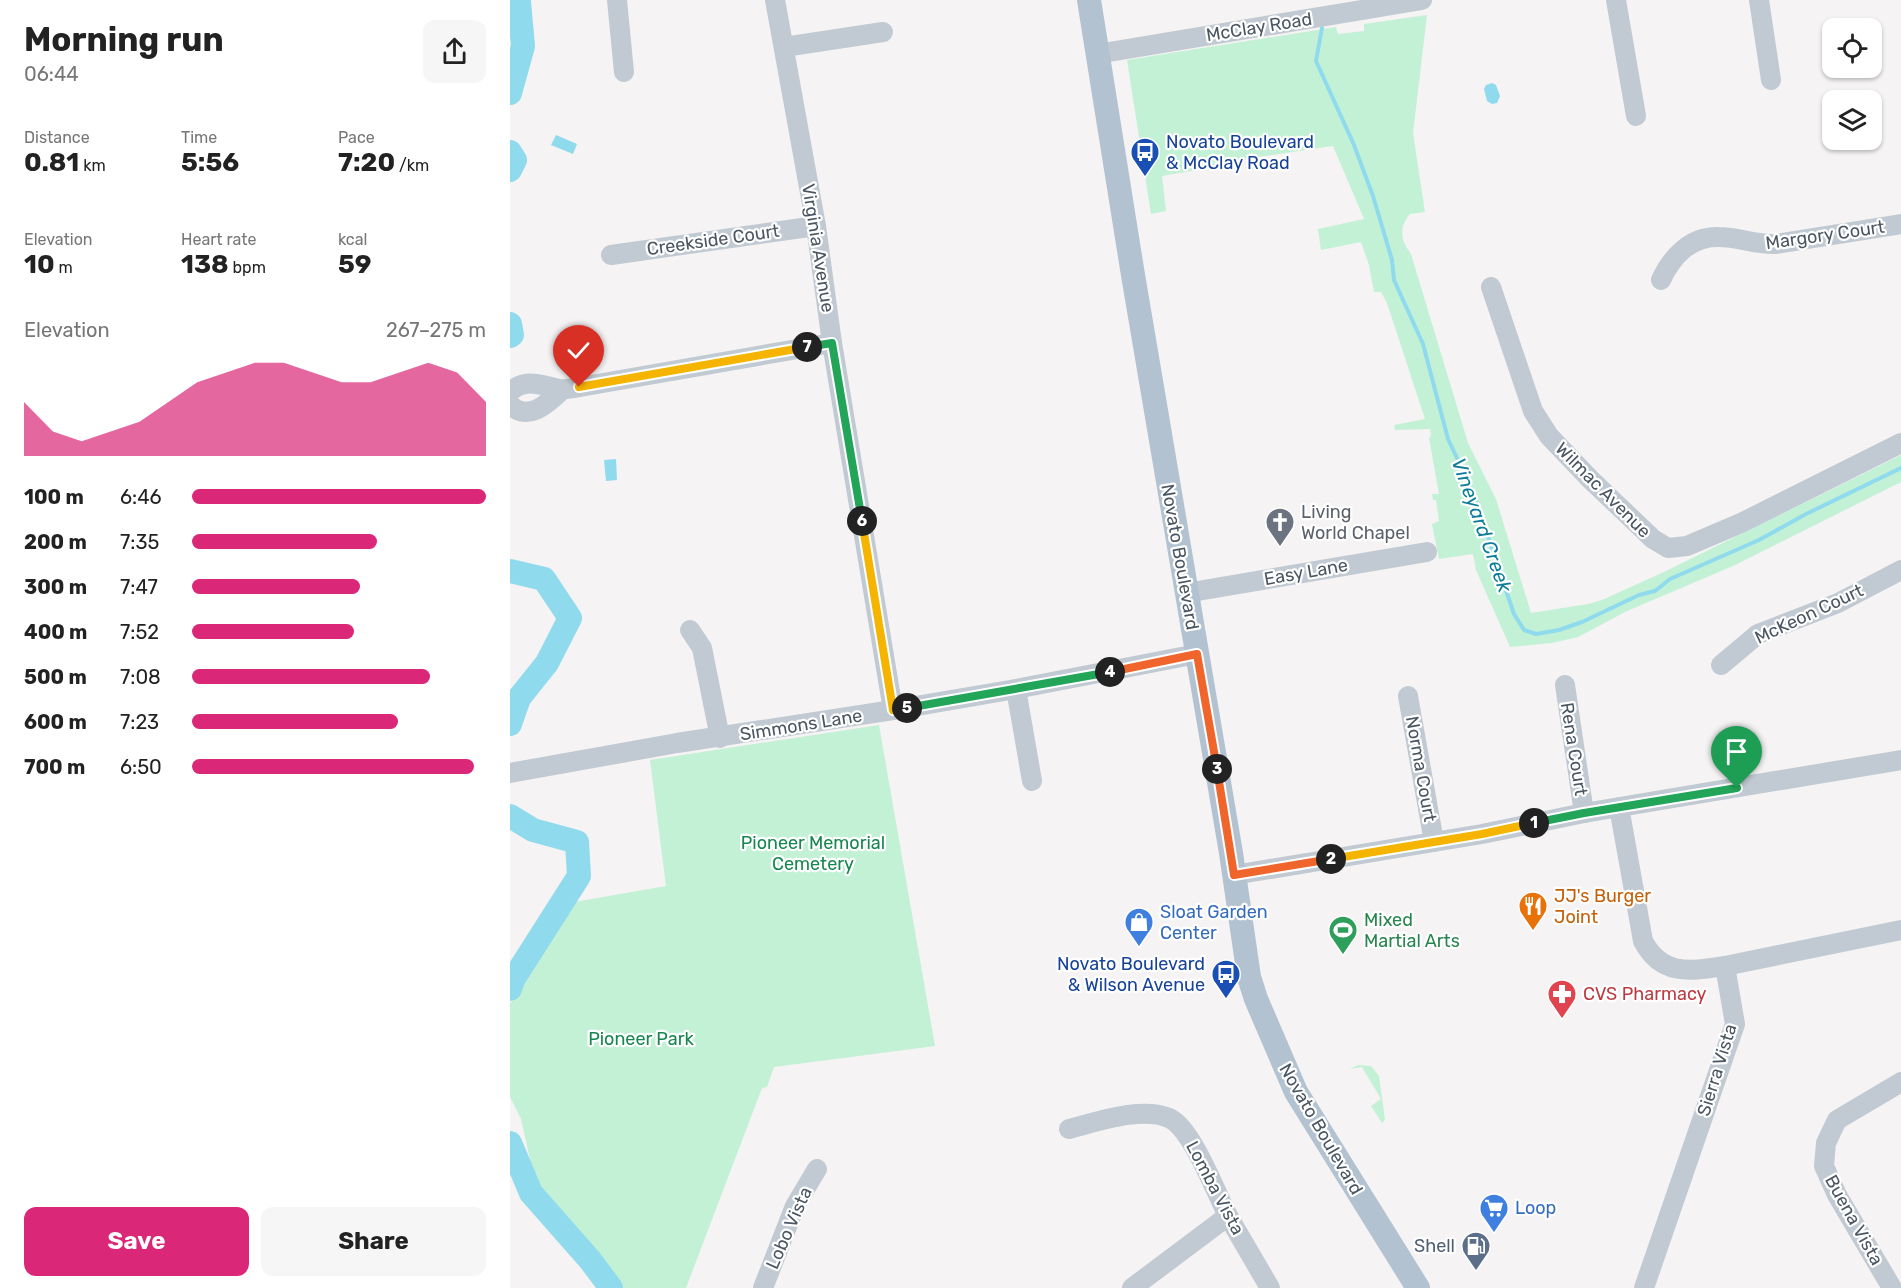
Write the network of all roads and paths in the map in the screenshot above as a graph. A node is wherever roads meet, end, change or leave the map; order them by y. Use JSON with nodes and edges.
{"nodes":[{"id":1,"x":617,"y":0,"type":"edge"},
{"id":2,"x":776,"y":0,"type":"edge"},
{"id":3,"x":1089,"y":0,"type":"edge"},
{"id":4,"x":1422,"y":0,"type":"edge"},
{"id":5,"x":1616,"y":0,"type":"edge"},
{"id":6,"x":1759,"y":0,"type":"edge"},
{"id":7,"x":884,"y":32,"type":"dead end"},
{"id":8,"x":784,"y":47,"type":"junction"},
{"id":9,"x":1097,"y":54,"type":"junction"},
{"id":10,"x":624,"y":72,"type":"dead end"},
{"id":11,"x":1771,"y":80,"type":"dead end"},
{"id":12,"x":1636,"y":116,"type":"dead end"},
{"id":13,"x":1901,"y":224,"type":"edge"},
{"id":14,"x":816,"y":226,"type":"junction"},
{"id":15,"x":611,"y":255,"type":"dead end"},
{"id":16,"x":1661,"y":280,"type":"dead end"},
{"id":17,"x":1491,"y":287,"type":"dead end"},
{"id":18,"x":832,"y":343,"type":"junction"},
{"id":19,"x":562,"y":390,"type":"junction"},
{"id":20,"x":510,"y":392,"type":"edge"},
{"id":21,"x":510,"y":405,"type":"edge"},
{"id":22,"x":1901,"y":443,"type":"edge"},
{"id":23,"x":1427,"y":552,"type":"dead end"},
{"id":24,"x":1901,"y":570,"type":"edge"},
{"id":25,"x":1186,"y":592,"type":"junction"},
{"id":26,"x":690,"y":630,"type":"dead end"},
{"id":27,"x":1197,"y":654,"type":"junction"},
{"id":28,"x":1721,"y":665,"type":"dead end"},
{"id":29,"x":1565,"y":685,"type":"dead end"},
{"id":30,"x":1016,"y":689,"type":"junction"},
{"id":31,"x":1408,"y":696,"type":"dead end"},
{"id":32,"x":893,"y":710,"type":"junction"},
{"id":33,"x":720,"y":738,"type":"junction"},
{"id":34,"x":1901,"y":760,"type":"edge"},
{"id":35,"x":510,"y":773,"type":"edge"},
{"id":36,"x":1032,"y":781,"type":"dead end"},
{"id":37,"x":1619,"y":807,"type":"junction"},
{"id":38,"x":1584,"y":813,"type":"junction"},
{"id":39,"x":1434,"y":842,"type":"junction"},
{"id":40,"x":1234,"y":875,"type":"junction"},
{"id":41,"x":1901,"y":930,"type":"edge"},
{"id":42,"x":1725,"y":966,"type":"junction"},
{"id":43,"x":1901,"y":1082,"type":"edge"},
{"id":44,"x":1069,"y":1128,"type":"dead end"},
{"id":45,"x":817,"y":1169,"type":"dead end"},
{"id":46,"x":1228,"y":1216,"type":"junction"},
{"id":47,"x":1414,"y":1287,"type":"edge"},
{"id":48,"x":763,"y":1288,"type":"edge"},
{"id":49,"x":1132,"y":1288,"type":"edge"},
{"id":50,"x":1270,"y":1288,"type":"edge"},
{"id":51,"x":1644,"y":1288,"type":"edge"},
{"id":52,"x":1892,"y":1288,"type":"edge"}],
"edges":[{"from":1,"to":10,"type":"street"},
{"from":2,"to":8,"type":"street","name":"Virginia Avenue"},
{"from":3,"to":9,"type":"main road","name":"Novato Boulevard"},
{"from":4,"to":9,"type":"street","name":"McClay Road"},
{"from":5,"to":12,"type":"street"},
{"from":6,"to":11,"type":"street"},
{"from":7,"to":8,"type":"street"},
{"from":8,"to":14,"type":"street","name":"Virginia Avenue"},
{"from":9,"to":25,"type":"main road","name":"Novato Boulevard"},
{"from":13,"to":16,"type":"street","name":"Margory Court"},
{"from":14,"to":15,"type":"street","name":"Creekside Court"},
{"from":14,"to":18,"type":"street","name":"Virginia Avenue"},
{"from":17,"to":22,"type":"street","name":"Wilmac Avenue"},
{"from":18,"to":19,"type":"street"},
{"from":18,"to":32,"type":"street","name":"Virginia Avenue"},
{"from":19,"to":20,"type":"street"},
{"from":19,"to":21,"type":"street"},
{"from":23,"to":25,"type":"street","name":"Easy Lane"},
{"from":24,"to":28,"type":"street","name":"McKeon Court"},
{"from":25,"to":27,"type":"main road","name":"Novato Boulevard"},
{"from":26,"to":33,"type":"street"},
{"from":27,"to":30,"type":"street","name":"Simmons Lane"},
{"from":27,"to":40,"type":"main road","name":"Novato Boulevard"},
{"from":29,"to":38,"type":"street","name":"Rena Court"},
{"from":30,"to":32,"type":"street","name":"Simmons Lane"},
{"from":30,"to":36,"type":"street"},
{"from":31,"to":39,"type":"street","name":"Norma Court"},
{"from":32,"to":33,"type":"street","name":"Simmons Lane"},
{"from":33,"to":35,"type":"street","name":"Simmons Lane"},
{"from":34,"to":37,"type":"street"},
{"from":37,"to":38,"type":"street"},
{"from":37,"to":42,"type":"street"},
{"from":38,"to":39,"type":"street"},
{"from":39,"to":40,"type":"street"},
{"from":40,"to":47,"type":"main road","name":"Novato Boulevard"},
{"from":41,"to":42,"type":"street"},
{"from":42,"to":51,"type":"street","name":"Sierra Vista"},
{"from":43,"to":52,"type":"street","name":"Buena Vista"},
{"from":44,"to":46,"type":"street","name":"Lomba Vista"},
{"from":45,"to":48,"type":"street","name":"Lobo Vista"},
{"from":46,"to":49,"type":"street"},
{"from":46,"to":50,"type":"street","name":"Lomba Vista"}]}
